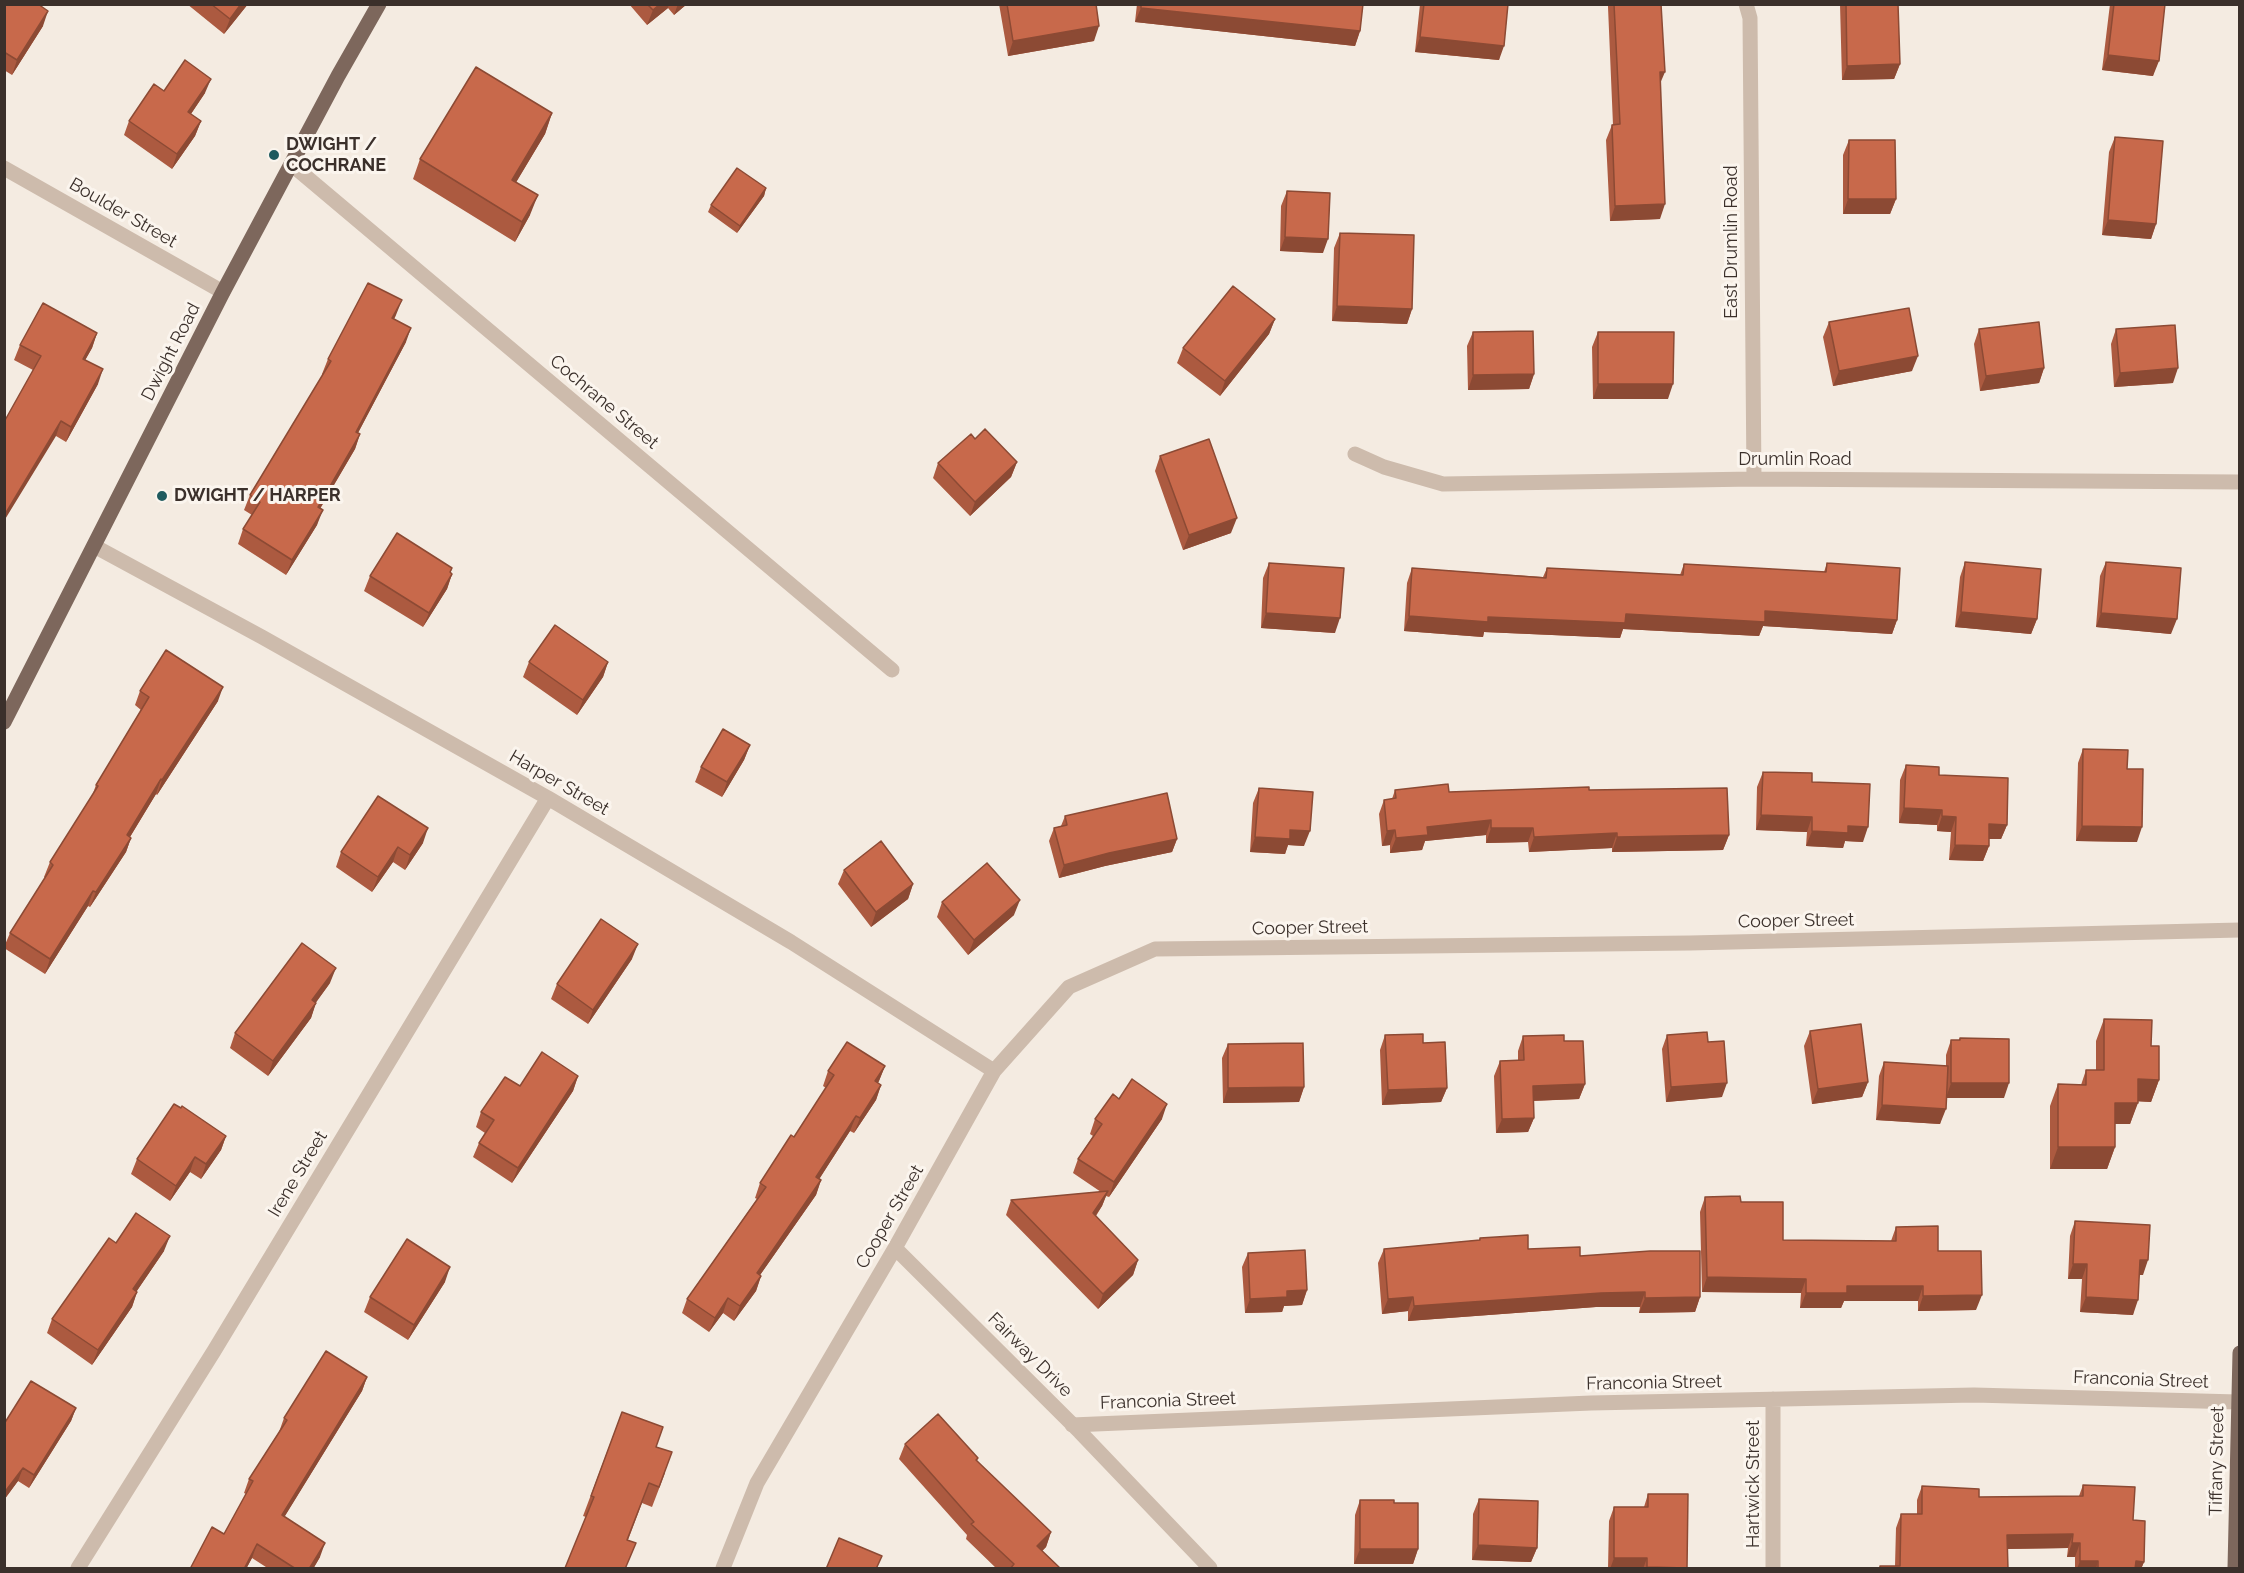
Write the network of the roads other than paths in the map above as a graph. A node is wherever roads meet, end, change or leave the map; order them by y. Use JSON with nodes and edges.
{"nodes":[{"id":1,"x":379,"y":4,"type":"edge"},
{"id":2,"x":1746,"y":4,"type":"edge"},
{"id":3,"x":291,"y":164,"type":"junction"},
{"id":4,"x":4,"y":168,"type":"edge"},
{"id":5,"x":223,"y":292,"type":"junction"},
{"id":6,"x":1355,"y":454,"type":"dead end"},
{"id":7,"x":1754,"y":479,"type":"junction"},
{"id":8,"x":2240,"y":482,"type":"edge"},
{"id":9,"x":94,"y":546,"type":"junction"},
{"id":10,"x":892,"y":670,"type":"dead end"},
{"id":11,"x":10,"y":699,"type":"edge"},
{"id":12,"x":4,"y":722,"type":"edge"},
{"id":13,"x":548,"y":798,"type":"junction"},
{"id":14,"x":2240,"y":930,"type":"edge"},
{"id":15,"x":994,"y":1071,"type":"junction"},
{"id":16,"x":895,"y":1248,"type":"junction"},
{"id":17,"x":2240,"y":1353,"type":"edge"},
{"id":18,"x":1773,"y":1399,"type":"junction"},
{"id":19,"x":2238,"y":1402,"type":"junction"},
{"id":20,"x":1072,"y":1425,"type":"junction"},
{"id":21,"x":2235,"y":1568,"type":"edge"},
{"id":22,"x":2240,"y":1568,"type":"edge"},
{"id":23,"x":78,"y":1569,"type":"edge"},
{"id":24,"x":723,"y":1569,"type":"edge"},
{"id":25,"x":1210,"y":1569,"type":"edge"},
{"id":26,"x":1773,"y":1569,"type":"edge"}],
"edges":[{"from":1,"to":3,"type":"main road","name":"Dwight Road"},
{"from":2,"to":7,"type":"street","name":"East Drumlin Road"},
{"from":3,"to":5,"type":"main road","name":"Dwight Road"},
{"from":3,"to":10,"type":"street","name":"Cochrane Street"},
{"from":4,"to":5,"type":"street","name":"Boulder Street"},
{"from":5,"to":9,"type":"main road","name":"Dwight Road"},
{"from":6,"to":7,"type":"street","name":"Drumlin Road"},
{"from":7,"to":8,"type":"street","name":"Drumlin Road"},
{"from":9,"to":11,"type":"main road","name":"Dwight Road"},
{"from":9,"to":13,"type":"street","name":"Harper Street"},
{"from":11,"to":12,"type":"main road","name":"Dwight Road"},
{"from":13,"to":15,"type":"street","name":"Harper Street"},
{"from":13,"to":23,"type":"street","name":"Irene Street"},
{"from":14,"to":15,"type":"street","name":"Cooper Street"},
{"from":15,"to":16,"type":"street","name":"Cooper Street"},
{"from":16,"to":20,"type":"street","name":"Fairway Drive"},
{"from":16,"to":24,"type":"street","name":"Cooper Street"},
{"from":17,"to":19,"type":"main road","name":"Tiffany Street"},
{"from":18,"to":19,"type":"street","name":"Franconia Street"},
{"from":18,"to":20,"type":"street","name":"Franconia Street"},
{"from":18,"to":26,"type":"street","name":"Hartwick Street"},
{"from":19,"to":21,"type":"main road","name":"Tiffany Street"},
{"from":20,"to":25,"type":"street","name":"Fairway Drive"},
{"from":21,"to":22,"type":"street"}]}
